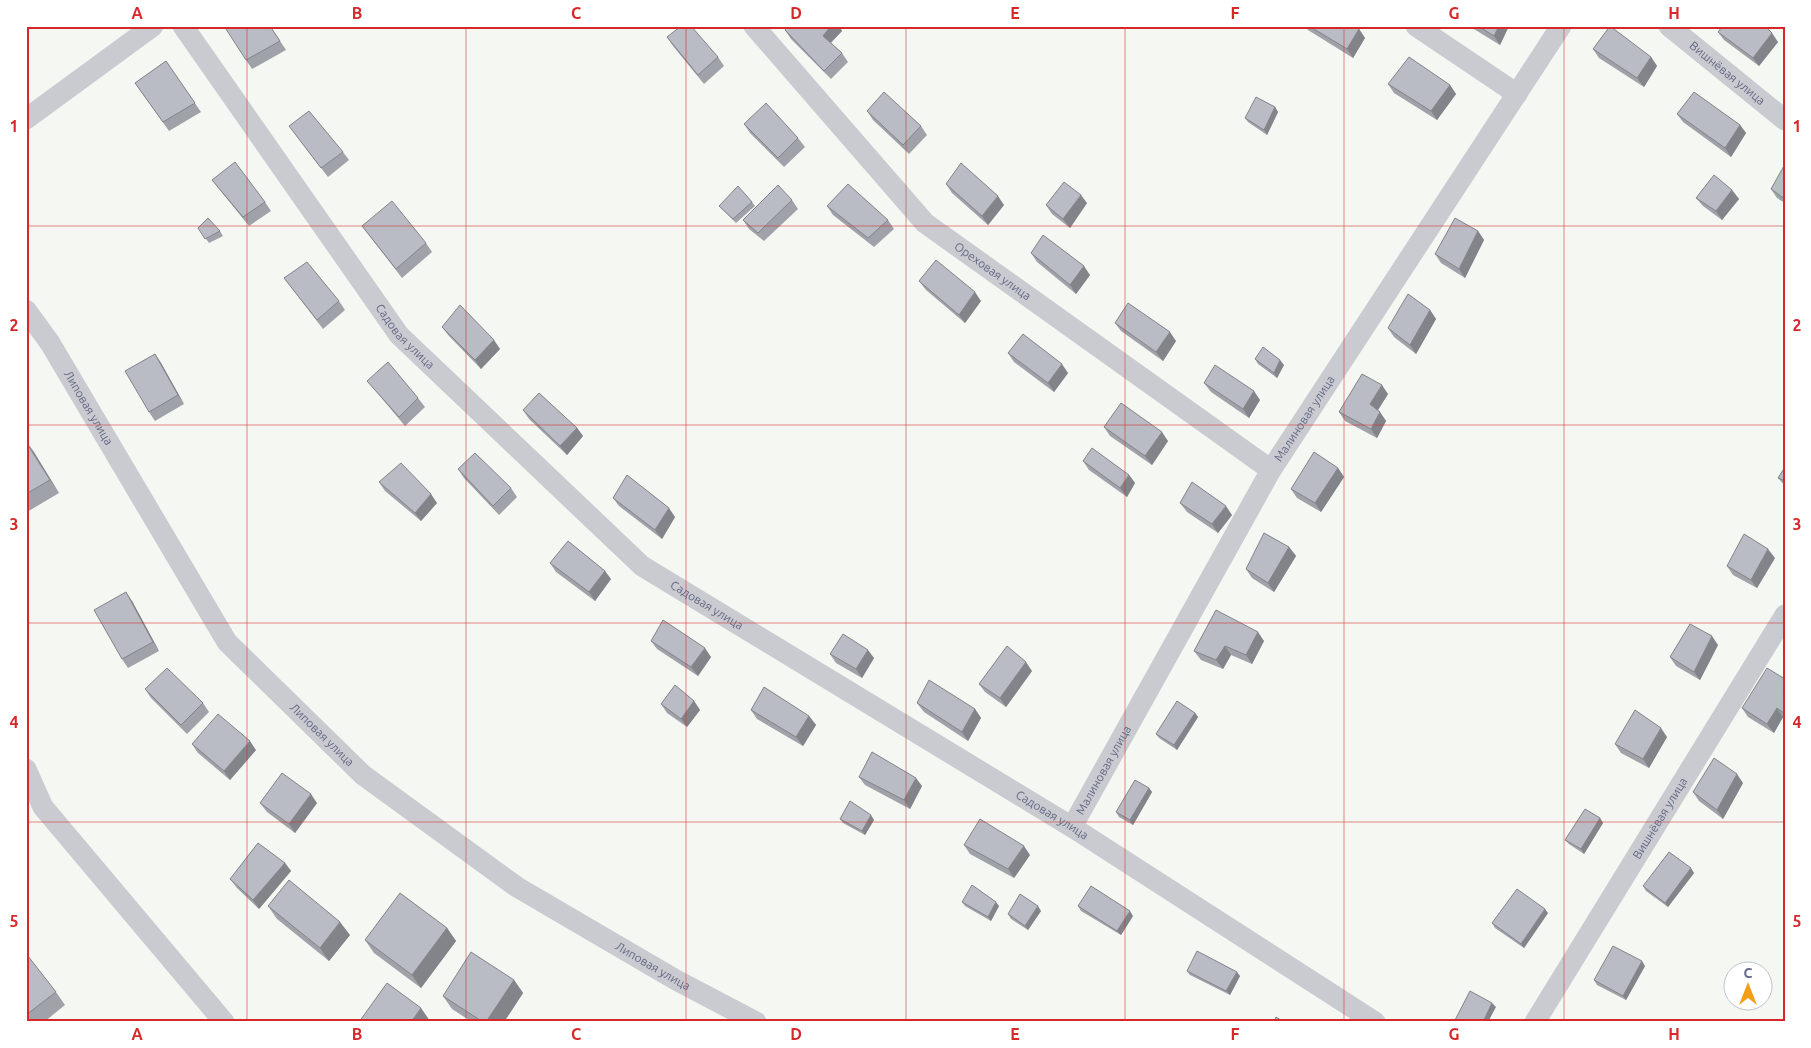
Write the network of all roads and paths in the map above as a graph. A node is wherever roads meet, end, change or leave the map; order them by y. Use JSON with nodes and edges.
{"nodes":[{"id":1,"x":153,"y":26,"type":"edge"},
{"id":2,"x":183,"y":26,"type":"edge"},
{"id":3,"x":754,"y":26,"type":"edge"},
{"id":4,"x":1416,"y":26,"type":"edge"},
{"id":5,"x":1561,"y":26,"type":"edge"},
{"id":6,"x":1670,"y":26,"type":"edge"},
{"id":7,"x":1517,"y":94,"type":"junction"},
{"id":8,"x":26,"y":119,"type":"edge"},
{"id":9,"x":1785,"y":120,"type":"edge"},
{"id":10,"x":26,"y":310,"type":"edge"},
{"id":11,"x":1271,"y":470,"type":"junction"},
{"id":12,"x":1785,"y":615,"type":"edge"},
{"id":13,"x":26,"y":769,"type":"edge"},
{"id":14,"x":34,"y":809,"type":"edge"},
{"id":15,"x":1072,"y":827,"type":"junction"},
{"id":16,"x":224,"y":1022,"type":"edge"},
{"id":17,"x":756,"y":1022,"type":"edge"},
{"id":18,"x":1375,"y":1022,"type":"edge"},
{"id":19,"x":1535,"y":1022,"type":"edge"}],
"edges":[{"from":1,"to":8,"type":"street"},
{"from":2,"to":15,"type":"street","name":"Садовая улица"},
{"from":3,"to":11,"type":"street","name":"Ореховая улица"},
{"from":4,"to":7,"type":"street"},
{"from":5,"to":7,"type":"street","name":"Малиновая улица"},
{"from":6,"to":9,"type":"street","name":"Вишнёвая улица"},
{"from":7,"to":11,"type":"street","name":"Малиновая улица"},
{"from":10,"to":17,"type":"street","name":"Липовая улица"},
{"from":11,"to":15,"type":"street","name":"Малиновая улица"},
{"from":12,"to":19,"type":"street","name":"Вишнёвая улица"},
{"from":13,"to":14,"type":"street"},
{"from":14,"to":16,"type":"street"},
{"from":15,"to":18,"type":"street","name":"Садовая улица"}]}
